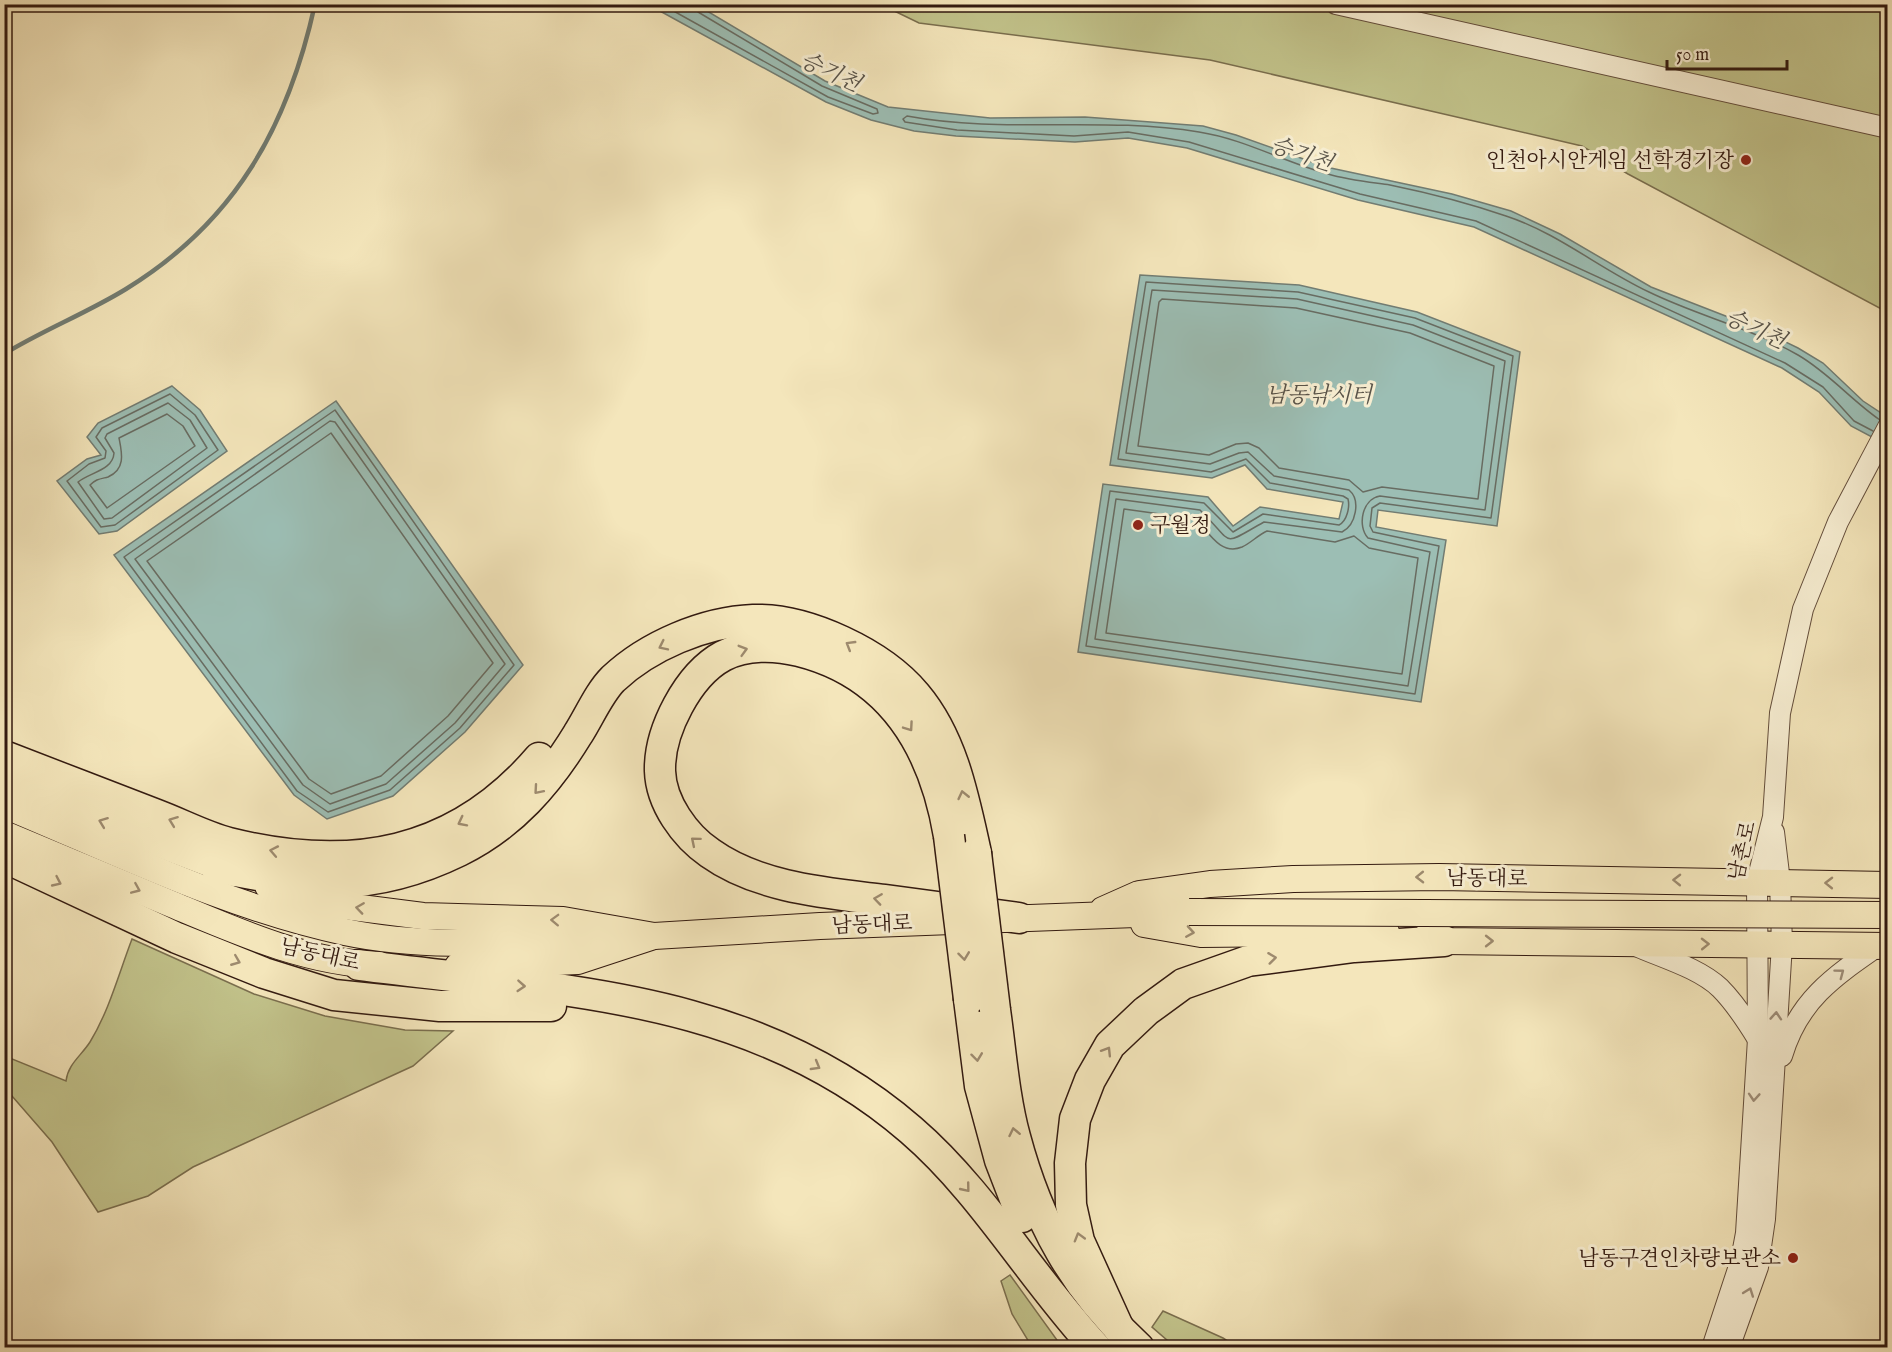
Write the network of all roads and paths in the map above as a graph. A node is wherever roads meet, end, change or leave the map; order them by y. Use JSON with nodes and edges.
{"nodes":[{"id":1,"x":1336,"y":4,"type":"edge"},
{"id":2,"x":1887,"y":129,"type":"edge"},
{"id":3,"x":1887,"y":427,"type":"edge"},
{"id":4,"x":4,"y":756,"type":"edge"},
{"id":5,"x":4,"y":784,"type":"edge"},
{"id":6,"x":4,"y":805,"type":"edge"},
{"id":7,"x":4,"y":834,"type":"edge"},
{"id":8,"x":222,"y":854,"type":"junction"},
{"id":9,"x":4,"y":857,"type":"edge"},
{"id":10,"x":1768,"y":882,"type":"junction"},
{"id":11,"x":1887,"y":885,"type":"edge"},
{"id":12,"x":1091,"y":915,"type":"junction"},
{"id":13,"x":1887,"y":915,"type":"edge"},
{"id":14,"x":1019,"y":918,"type":"junction"},
{"id":15,"x":654,"y":936,"type":"junction"},
{"id":16,"x":1444,"y":941,"type":"junction"},
{"id":17,"x":1770,"y":943,"type":"junction"},
{"id":18,"x":1634,"y":944,"type":"junction"},
{"id":19,"x":1883,"y":946,"type":"edge"},
{"id":20,"x":359,"y":965,"type":"junction"},
{"id":21,"x":982,"y":1005,"type":"junction"},
{"id":22,"x":764,"y":1039,"type":"junction"},
{"id":23,"x":1758,"y":1039,"type":"junction"},
{"id":24,"x":1771,"y":1093,"type":"junction"},
{"id":25,"x":1129,"y":1338,"type":"edge"},
{"id":26,"x":1091,"y":1342,"type":"edge"},
{"id":27,"x":1712,"y":1347,"type":"edge"},
{"id":28,"x":1729,"y":1347,"type":"edge"}],
"edges":[{"from":1,"to":2,"type":"street"},
{"from":3,"to":10,"type":"street","name":"남촌로"},
{"from":8,"to":4,"type":"highway","one_way":true},
{"from":8,"to":5,"type":"main road","name":"남동대로","one_way":true},
{"from":6,"to":15,"type":"main road"},
{"from":7,"to":20,"type":"main road","name":"남동대로","one_way":true},
{"from":15,"to":8,"type":"main road","name":"남동대로","one_way":true},
{"from":21,"to":8,"type":"highway","one_way":true,"bridge":true},
{"from":9,"to":22,"type":"highway","one_way":true},
{"from":11,"to":10,"type":"main road","name":"남동대로","one_way":true},
{"from":10,"to":12,"type":"main road","name":"남동대로","one_way":true},
{"from":10,"to":17,"type":"street","name":"남촌로"},
{"from":12,"to":13,"type":"main road","name":"남동대로","bridge":true},
{"from":12,"to":14,"type":"main road","name":"남동대로"},
{"from":12,"to":16,"type":"main road","name":"남동대로","one_way":true},
{"from":14,"to":15,"type":"main road","name":"남동대로"},
{"from":14,"to":21,"type":"highway","one_way":true,"bridge":true},
{"from":15,"to":20,"type":"main road","name":"남동대로"},
{"from":16,"to":18,"type":"main road","name":"남동대로","one_way":true},
{"from":25,"to":16,"type":"highway","one_way":true},
{"from":18,"to":17,"type":"main road","name":"남동대로","one_way":true},
{"from":17,"to":19,"type":"main road","name":"남동대로"},
{"from":17,"to":23,"type":"street","name":"남촌로"},
{"from":24,"to":17,"type":"street","name":"남촌로","one_way":true},
{"from":18,"to":23,"type":"street"},
{"from":24,"to":19,"type":"street","one_way":true},
{"from":20,"to":22,"type":"highway","one_way":true},
{"from":25,"to":21,"type":"highway","one_way":true},
{"from":21,"to":26,"type":"highway","one_way":true},
{"from":22,"to":26,"type":"highway","one_way":true},
{"from":23,"to":27,"type":"street","name":"남촌로","one_way":true},
{"from":28,"to":24,"type":"street","name":"남촌로","one_way":true}]}
